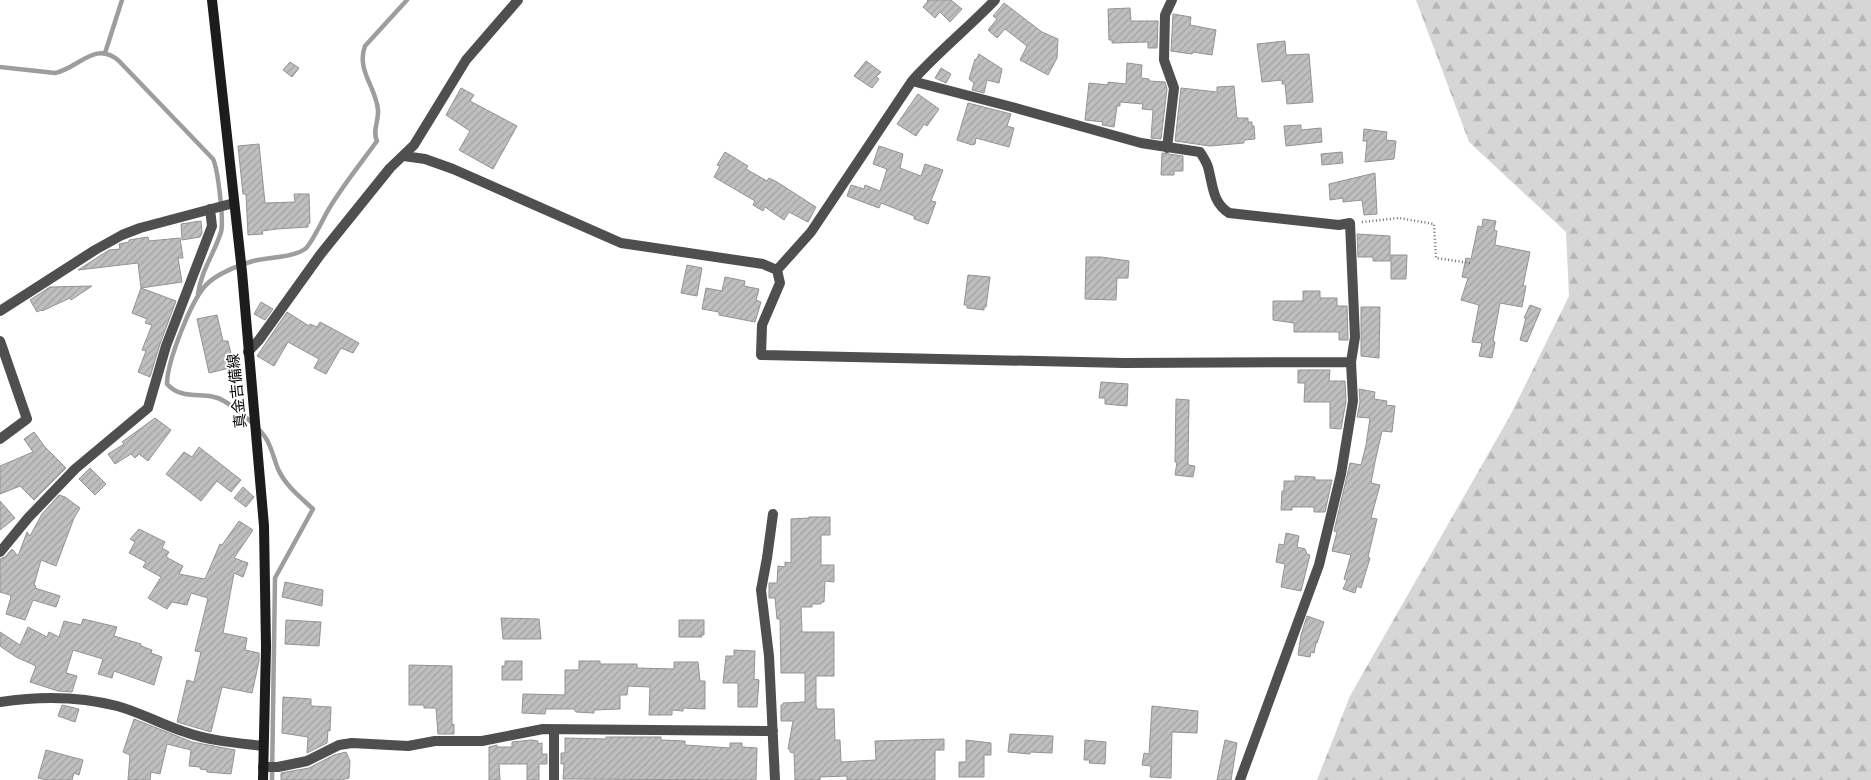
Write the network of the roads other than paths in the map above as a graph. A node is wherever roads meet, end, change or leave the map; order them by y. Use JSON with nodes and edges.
{"nodes":[{"id":1,"x":212,"y":0,"type":"edge"},
{"id":2,"x":518,"y":0,"type":"edge"},
{"id":3,"x":995,"y":0,"type":"edge"},
{"id":4,"x":1172,"y":0,"type":"edge"},
{"id":5,"x":912,"y":81,"type":"junction"},
{"id":6,"x":1167,"y":148,"type":"junction"},
{"id":7,"x":404,"y":156,"type":"junction"},
{"id":8,"x":221,"y":207,"type":"junction"},
{"id":9,"x":777,"y":270,"type":"junction"},
{"id":10,"x":0,"y":311,"type":"edge"},
{"id":11,"x":0,"y":341,"type":"edge"},
{"id":12,"x":248,"y":352,"type":"junction"},
{"id":13,"x":1351,"y":362,"type":"junction"},
{"id":14,"x":0,"y":439,"type":"edge"},
{"id":15,"x":773,"y":514,"type":"dead end"},
{"id":16,"x":0,"y":552,"type":"edge"},
{"id":17,"x":0,"y":702,"type":"edge"},
{"id":18,"x":554,"y":731,"type":"junction"},
{"id":19,"x":773,"y":731,"type":"junction"},
{"id":20,"x":263,"y":746,"type":"junction"},
{"id":21,"x":270,"y":767,"type":"junction"},
{"id":22,"x":263,"y":780,"type":"edge"},
{"id":23,"x":554,"y":780,"type":"edge"},
{"id":24,"x":775,"y":780,"type":"edge"},
{"id":25,"x":1240,"y":780,"type":"edge"}],
"edges":[{"from":1,"to":8,"type":"main road","name":"真金吉備線"},
{"from":2,"to":7,"type":"street"},
{"from":3,"to":5,"type":"street"},
{"from":4,"to":6,"type":"street"},
{"from":5,"to":6,"type":"street"},
{"from":5,"to":9,"type":"street"},
{"from":6,"to":13,"type":"street"},
{"from":7,"to":9,"type":"street"},
{"from":7,"to":12,"type":"street"},
{"from":8,"to":10,"type":"street"},
{"from":8,"to":12,"type":"main road","name":"真金吉備線"},
{"from":8,"to":16,"type":"street"},
{"from":9,"to":13,"type":"street"},
{"from":11,"to":14,"type":"street"},
{"from":12,"to":20,"type":"main road","name":"真金吉備線"},
{"from":13,"to":25,"type":"street"},
{"from":15,"to":19,"type":"street"},
{"from":17,"to":20,"type":"street"},
{"from":18,"to":19,"type":"street"},
{"from":18,"to":21,"type":"street"},
{"from":18,"to":23,"type":"street"},
{"from":19,"to":24,"type":"street"},
{"from":20,"to":21,"type":"main road","name":"真金吉備線"},
{"from":21,"to":22,"type":"main road","name":"真金吉備線"}]}
